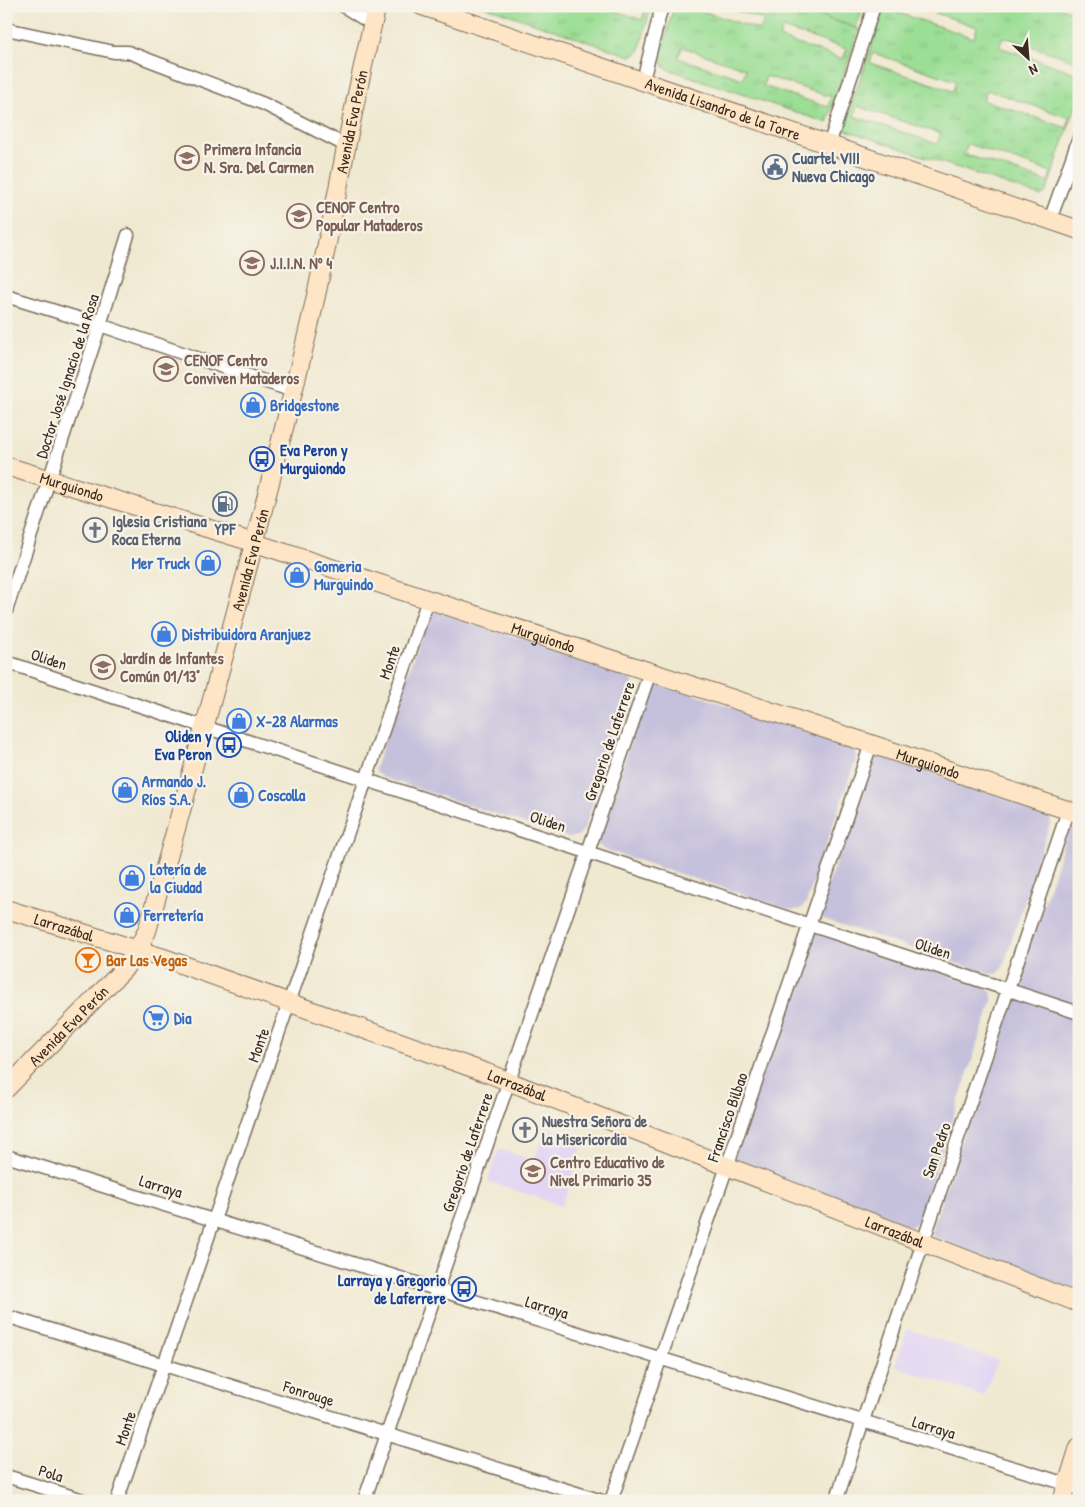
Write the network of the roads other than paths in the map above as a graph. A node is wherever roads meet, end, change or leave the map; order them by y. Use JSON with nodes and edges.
{"nodes":[{"id":1,"x":343,"y":6,"type":"edge"},
{"id":2,"x":377,"y":6,"type":"edge"},
{"id":3,"x":422,"y":6,"type":"edge"},
{"id":4,"x":662,"y":6,"type":"edge"},
{"id":5,"x":874,"y":6,"type":"edge"},
{"id":6,"x":372,"y":24,"type":"junction"},
{"id":7,"x":6,"y":29,"type":"edge"},
{"id":8,"x":643,"y":80,"type":"junction"},
{"id":9,"x":1079,"y":138,"type":"edge"},
{"id":10,"x":828,"y":145,"type":"junction"},
{"id":11,"x":347,"y":146,"type":"junction"},
{"id":12,"x":1050,"y":220,"type":"junction"},
{"id":13,"x":1079,"y":230,"type":"edge"},
{"id":14,"x":128,"y":235,"type":"dead end"},
{"id":15,"x":6,"y":296,"type":"edge"},
{"id":16,"x":100,"y":325,"type":"junction"},
{"id":17,"x":293,"y":391,"type":"junction"},
{"id":18,"x":6,"y":466,"type":"edge"},
{"id":19,"x":50,"y":480,"type":"junction"},
{"id":20,"x":255,"y":543,"type":"junction"},
{"id":21,"x":428,"y":600,"type":"junction"},
{"id":22,"x":6,"y":611,"type":"edge"},
{"id":23,"x":6,"y":662,"type":"edge"},
{"id":24,"x":650,"y":672,"type":"junction"},
{"id":25,"x":205,"y":729,"type":"junction"},
{"id":26,"x":871,"y":744,"type":"junction"},
{"id":27,"x":366,"y":779,"type":"junction"},
{"id":28,"x":1074,"y":812,"type":"edge"},
{"id":29,"x":588,"y":851,"type":"junction"},
{"id":30,"x":6,"y":909,"type":"edge"},
{"id":31,"x":810,"y":924,"type":"junction"},
{"id":32,"x":137,"y":950,"type":"junction"},
{"id":33,"x":1008,"y":989,"type":"junction"},
{"id":34,"x":290,"y":1002,"type":"junction"},
{"id":35,"x":1079,"y":1013,"type":"edge"},
{"id":36,"x":509,"y":1081,"type":"junction"},
{"id":37,"x":6,"y":1089,"type":"edge"},
{"id":38,"x":6,"y":1156,"type":"edge"},
{"id":39,"x":727,"y":1166,"type":"junction"},
{"id":40,"x":213,"y":1220,"type":"junction"},
{"id":41,"x":923,"y":1242,"type":"junction"},
{"id":42,"x":436,"y":1290,"type":"junction"},
{"id":43,"x":1079,"y":1303,"type":"edge"},
{"id":44,"x":6,"y":1316,"type":"edge"},
{"id":45,"x":660,"y":1359,"type":"junction"},
{"id":46,"x":164,"y":1365,"type":"junction"},
{"id":47,"x":862,"y":1421,"type":"junction"},
{"id":48,"x":387,"y":1435,"type":"junction"},
{"id":49,"x":1079,"y":1447,"type":"edge"},
{"id":50,"x":6,"y":1476,"type":"edge"},
{"id":51,"x":1069,"y":1491,"type":"edge"},
{"id":52,"x":86,"y":1501,"type":"edge"},
{"id":53,"x":117,"y":1501,"type":"edge"},
{"id":54,"x":364,"y":1501,"type":"edge"},
{"id":55,"x":602,"y":1501,"type":"edge"},
{"id":56,"x":611,"y":1501,"type":"edge"},
{"id":57,"x":836,"y":1501,"type":"edge"}],
"edges":[{"from":1,"to":6,"type":"street"},
{"from":2,"to":6,"type":"street","name":"Avenida Eva Perón"},
{"from":3,"to":8,"type":"street","name":"Avenida Lisandro de la Torre"},
{"from":4,"to":8,"type":"street"},
{"from":5,"to":10,"type":"street"},
{"from":6,"to":11,"type":"street","name":"Avenida Eva Perón"},
{"from":7,"to":11,"type":"street"},
{"from":8,"to":10,"type":"street","name":"Avenida Lisandro de la Torre"},
{"from":9,"to":12,"type":"street"},
{"from":10,"to":12,"type":"street","name":"Avenida Lisandro de la Torre"},
{"from":11,"to":17,"type":"street","name":"Avenida Eva Perón"},
{"from":12,"to":13,"type":"street","name":"Avenida Lisandro de la Torre"},
{"from":14,"to":16,"type":"street","name":"Doctor José Ignacio de la Rosa"},
{"from":15,"to":16,"type":"street"},
{"from":16,"to":17,"type":"street"},
{"from":16,"to":19,"type":"street","name":"Doctor José Ignacio de la Rosa"},
{"from":17,"to":20,"type":"street","name":"Avenida Eva Perón"},
{"from":18,"to":19,"type":"street","name":"Murguiondo"},
{"from":19,"to":20,"type":"street","name":"Murguiondo"},
{"from":19,"to":22,"type":"street","name":"Doctor José Ignacio de la Rosa"},
{"from":20,"to":21,"type":"street","name":"Murguiondo"},
{"from":20,"to":25,"type":"street","name":"Avenida Eva Perón"},
{"from":21,"to":24,"type":"street","name":"Murguiondo"},
{"from":21,"to":27,"type":"street","name":"Monte"},
{"from":23,"to":25,"type":"street","name":"Oliden"},
{"from":24,"to":26,"type":"street","name":"Murguiondo"},
{"from":24,"to":29,"type":"street","name":"Gregorio de Laferrere"},
{"from":25,"to":27,"type":"street","name":"Oliden"},
{"from":25,"to":32,"type":"street","name":"Avenida Eva Perón"},
{"from":26,"to":28,"type":"street","name":"Murguiondo"},
{"from":26,"to":31,"type":"street","name":"Francisco Bilbao"},
{"from":27,"to":29,"type":"street","name":"Oliden"},
{"from":27,"to":34,"type":"street","name":"Monte"},
{"from":28,"to":33,"type":"street","name":"San Pedro"},
{"from":29,"to":31,"type":"street","name":"Oliden"},
{"from":29,"to":36,"type":"street","name":"Gregorio de Laferrere"},
{"from":30,"to":32,"type":"street","name":"Larrazábal"},
{"from":31,"to":33,"type":"street","name":"Oliden"},
{"from":31,"to":39,"type":"street","name":"Francisco Bilbao"},
{"from":32,"to":34,"type":"street","name":"Larrazábal"},
{"from":32,"to":37,"type":"street","name":"Avenida Eva Perón"},
{"from":33,"to":35,"type":"street","name":"Oliden"},
{"from":33,"to":41,"type":"street","name":"San Pedro"},
{"from":34,"to":36,"type":"street","name":"Larrazábal"},
{"from":34,"to":40,"type":"street","name":"Monte"},
{"from":36,"to":39,"type":"street","name":"Larrazábal"},
{"from":36,"to":42,"type":"street","name":"Gregorio de Laferrere"},
{"from":38,"to":40,"type":"street","name":"Larraya"},
{"from":39,"to":41,"type":"street","name":"Larrazábal"},
{"from":39,"to":45,"type":"street","name":"Francisco Bilbao"},
{"from":40,"to":42,"type":"street","name":"Larraya"},
{"from":40,"to":46,"type":"street","name":"Monte"},
{"from":41,"to":43,"type":"street","name":"Larrazábal"},
{"from":41,"to":47,"type":"street","name":"San Pedro"},
{"from":42,"to":45,"type":"street","name":"Larraya"},
{"from":42,"to":48,"type":"street","name":"Gregorio de Laferrere"},
{"from":44,"to":46,"type":"street","name":"Fonrouge"},
{"from":45,"to":47,"type":"street","name":"Larraya"},
{"from":45,"to":56,"type":"street","name":"Francisco Bilbao"},
{"from":46,"to":48,"type":"street","name":"Fonrouge"},
{"from":46,"to":53,"type":"street","name":"Monte"},
{"from":47,"to":51,"type":"street","name":"Larraya"},
{"from":47,"to":57,"type":"street","name":"San Pedro"},
{"from":48,"to":54,"type":"street","name":"Gregorio de Laferrere"},
{"from":48,"to":55,"type":"street","name":"Fonrouge"},
{"from":49,"to":51,"type":"street"},
{"from":50,"to":52,"type":"street","name":"Pola"}]}
